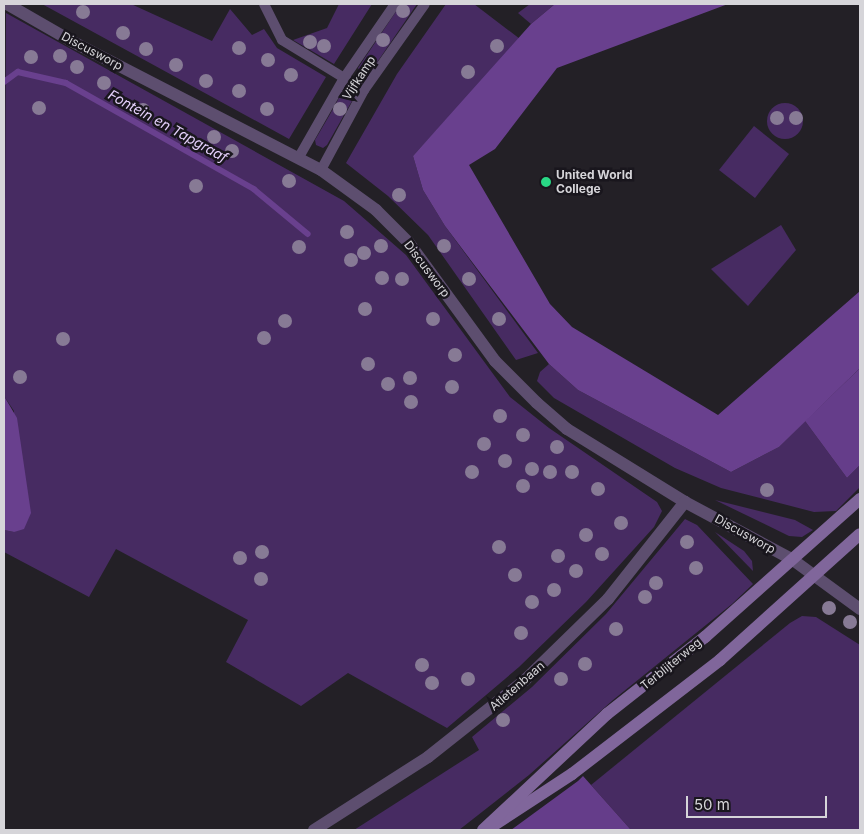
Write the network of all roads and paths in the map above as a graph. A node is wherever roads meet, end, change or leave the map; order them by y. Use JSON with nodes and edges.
{"nodes":[{"id":1,"x":6,"y":4,"type":"edge"},
{"id":2,"x":264,"y":4,"type":"edge"},
{"id":3,"x":395,"y":4,"type":"edge"},
{"id":4,"x":425,"y":4,"type":"edge"},
{"id":5,"x":344,"y":78,"type":"junction"},
{"id":6,"x":364,"y":90,"type":"junction"},
{"id":7,"x":299,"y":157,"type":"junction"},
{"id":8,"x":320,"y":170,"type":"junction"},
{"id":9,"x":860,"y":499,"type":"edge"},
{"id":10,"x":686,"y":502,"type":"junction"},
{"id":11,"x":860,"y":534,"type":"edge"},
{"id":12,"x":793,"y":560,"type":"junction"},
{"id":13,"x":816,"y":576,"type":"junction"},
{"id":14,"x":860,"y":609,"type":"edge"},
{"id":15,"x":314,"y":830,"type":"edge"},
{"id":16,"x":484,"y":830,"type":"edge"}],
"edges":[{"from":1,"to":7,"type":"street","name":"Discusworp"},
{"from":2,"to":5,"type":"lane"},
{"from":3,"to":5,"type":"lane","name":"Vijfkamp"},
{"from":4,"to":6,"type":"lane","name":"Vijfkamp"},
{"from":5,"to":6,"type":"lane"},
{"from":5,"to":7,"type":"lane","name":"Vijfkamp"},
{"from":6,"to":8,"type":"lane","name":"Vijfkamp"},
{"from":7,"to":8,"type":"street","name":"Discusworp"},
{"from":8,"to":10,"type":"street","name":"Discusworp"},
{"from":9,"to":12,"type":"main road","name":"Terblijterweg"},
{"from":10,"to":12,"type":"street","name":"Discusworp"},
{"from":10,"to":15,"type":"street","name":"Atletenbaan"},
{"from":11,"to":13,"type":"main road","name":"Terblijterweg"},
{"from":12,"to":13,"type":"street","name":"Discusworp"},
{"from":12,"to":16,"type":"main road","name":"Terblijterweg"},
{"from":13,"to":14,"type":"street","name":"Discusworp"},
{"from":13,"to":16,"type":"main road","name":"Terblijterweg"}]}
